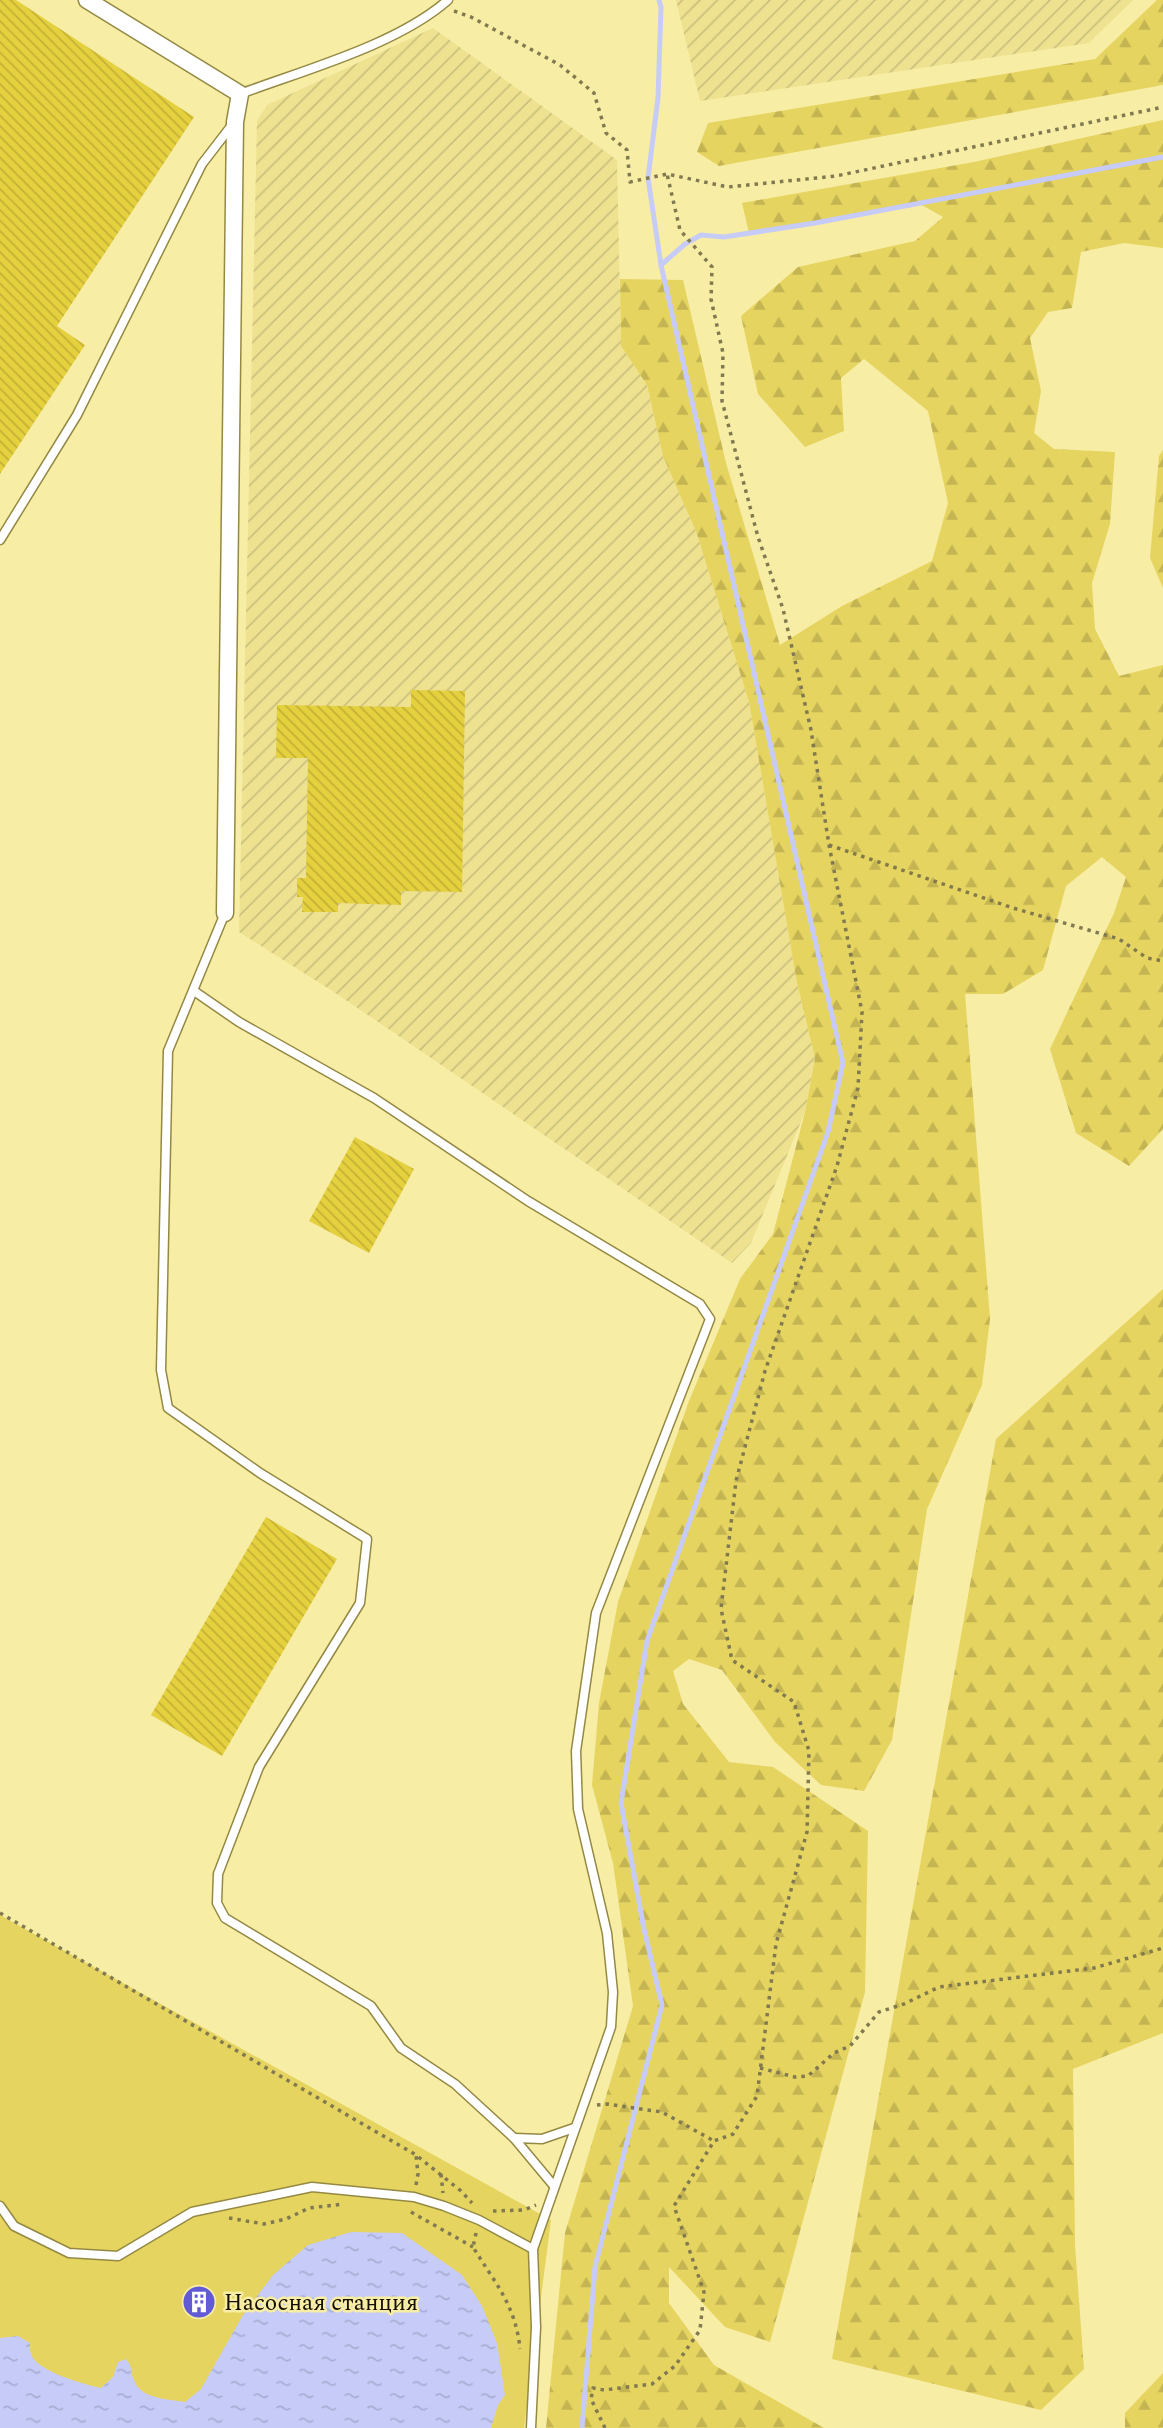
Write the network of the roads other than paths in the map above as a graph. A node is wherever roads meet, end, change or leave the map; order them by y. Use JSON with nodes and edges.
{"nodes":[{"id":1,"x":87,"y":0,"type":"edge"},
{"id":2,"x":444,"y":3,"type":"edge"},
{"id":3,"x":240,"y":94,"type":"junction"},
{"id":4,"x":235,"y":122,"type":"junction"},
{"id":5,"x":0,"y":540,"type":"edge"},
{"id":6,"x":225,"y":912,"type":"joint"},
{"id":7,"x":194,"y":991,"type":"junction"},
{"id":8,"x":574,"y":2129,"type":"junction"},
{"id":9,"x":514,"y":2138,"type":"junction"},
{"id":10,"x":555,"y":2186,"type":"junction"},
{"id":11,"x":0,"y":2206,"type":"edge"},
{"id":12,"x":533,"y":2249,"type":"junction"},
{"id":13,"x":531,"y":2428,"type":"edge"}],
"edges":[{"from":1,"to":3,"type":"street"},
{"from":2,"to":3,"type":"lane"},
{"from":3,"to":4,"type":"street"},
{"from":4,"to":5,"type":"lane"},
{"from":4,"to":6,"type":"street"},
{"from":6,"to":7,"type":"lane"},
{"from":7,"to":8,"type":"lane"},
{"from":7,"to":9,"type":"lane"},
{"from":8,"to":9,"type":"lane"},
{"from":8,"to":10,"type":"lane"},
{"from":9,"to":10,"type":"lane"},
{"from":10,"to":12,"type":"lane"},
{"from":11,"to":12,"type":"lane"},
{"from":12,"to":13,"type":"lane"}]}
